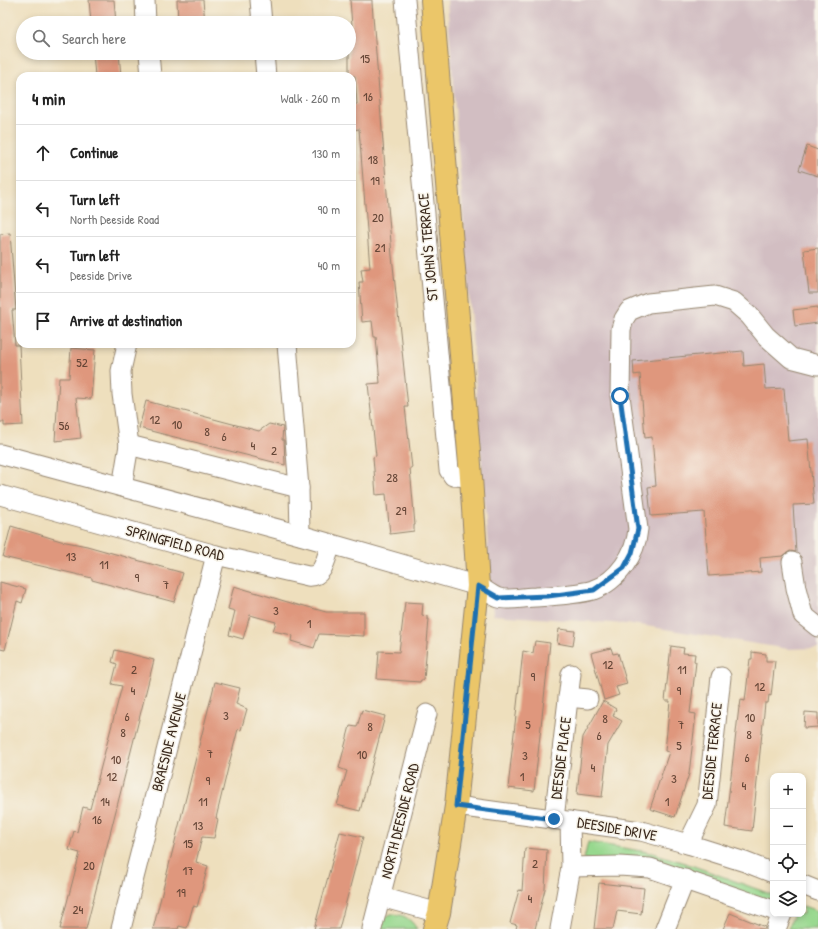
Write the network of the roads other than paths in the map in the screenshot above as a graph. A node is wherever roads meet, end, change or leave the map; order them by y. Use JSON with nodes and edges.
{"nodes":[{"id":1,"x":144,"y":0,"type":"edge"},
{"id":2,"x":260,"y":0,"type":"edge"},
{"id":3,"x":405,"y":0,"type":"edge"},
{"id":4,"x":432,"y":0,"type":"edge"},
{"id":5,"x":145,"y":16,"type":"edge"},
{"id":6,"x":261,"y":16,"type":"edge"},
{"id":7,"x":150,"y":60,"type":"edge"},
{"id":8,"x":265,"y":60,"type":"edge"},
{"id":9,"x":151,"y":72,"type":"edge"},
{"id":10,"x":266,"y":72,"type":"edge"},
{"id":11,"x":126,"y":348,"type":"edge"},
{"id":12,"x":287,"y":348,"type":"edge"},
{"id":13,"x":818,"y":365,"type":"edge"},
{"id":14,"x":128,"y":446,"type":"junction"},
{"id":15,"x":0,"y":454,"type":"edge"},
{"id":16,"x":471,"y":477,"type":"junction"},
{"id":17,"x":122,"y":487,"type":"junction"},
{"id":18,"x":299,"y":488,"type":"junction"},
{"id":19,"x":0,"y":495,"type":"edge"},
{"id":20,"x":300,"y":535,"type":"junction"},
{"id":21,"x":331,"y":544,"type":"junction"},
{"id":22,"x":216,"y":555,"type":"junction"},
{"id":23,"x":792,"y":562,"type":"dead end"},
{"id":24,"x":478,"y":586,"type":"junction"},
{"id":25,"x":818,"y":627,"type":"edge"},
{"id":26,"x":571,"y":674,"type":"dead end"},
{"id":27,"x":720,"y":678,"type":"dead end"},
{"id":28,"x":568,"y":697,"type":"junction"},
{"id":29,"x":588,"y":699,"type":"dead end"},
{"id":30,"x":427,"y":714,"type":"dead end"},
{"id":31,"x":456,"y":806,"type":"junction"},
{"id":32,"x":562,"y":820,"type":"junction"},
{"id":33,"x":688,"y":844,"type":"junction"},
{"id":34,"x":571,"y":867,"type":"junction"},
{"id":35,"x":770,"y":872,"type":"edge"},
{"id":36,"x":685,"y":879,"type":"junction"},
{"id":37,"x":806,"y":886,"type":"edge"},
{"id":38,"x":818,"y":891,"type":"edge"},
{"id":39,"x":381,"y":897,"type":"junction"},
{"id":40,"x":770,"y":909,"type":"edge"},
{"id":41,"x":781,"y":917,"type":"edge"},
{"id":42,"x":437,"y":921,"type":"edge"},
{"id":43,"x":121,"y":929,"type":"edge"},
{"id":44,"x":372,"y":929,"type":"edge"},
{"id":45,"x":560,"y":929,"type":"edge"},
{"id":46,"x":665,"y":929,"type":"edge"},
{"id":47,"x":776,"y":929,"type":"edge"}],
"edges":[{"from":1,"to":5,"type":"street"},
{"from":2,"to":6,"type":"street"},
{"from":3,"to":16,"type":"street","name":"ST JOHN'S TERRACE"},
{"from":4,"to":16,"type":"main road","name":"ST JOHN'S TERRACE"},
{"from":7,"to":9,"type":"street"},
{"from":8,"to":10,"type":"street"},
{"from":11,"to":14,"type":"street"},
{"from":12,"to":18,"type":"street"},
{"from":13,"to":24,"type":"street"},
{"from":14,"to":17,"type":"street"},
{"from":14,"to":18,"type":"street"},
{"from":15,"to":17,"type":"street"},
{"from":16,"to":24,"type":"main road","name":"ST JOHN'S TERRACE"},
{"from":17,"to":20,"type":"street"},
{"from":18,"to":20,"type":"street"},
{"from":19,"to":22,"type":"street","name":"SPRINGFIELD ROAD"},
{"from":20,"to":21,"type":"street"},
{"from":21,"to":22,"type":"street","name":"SPRINGFIELD ROAD"},
{"from":21,"to":24,"type":"street"},
{"from":22,"to":43,"type":"street","name":"BRAESIDE AVENUE"},
{"from":23,"to":25,"type":"street"},
{"from":24,"to":31,"type":"main road"},
{"from":26,"to":28,"type":"street","name":"DEESIDE PLACE"},
{"from":27,"to":33,"type":"street","name":"DEESIDE TERRACE"},
{"from":28,"to":29,"type":"street","name":"DEESIDE PLACE"},
{"from":28,"to":32,"type":"street","name":"DEESIDE PLACE"},
{"from":30,"to":39,"type":"street","name":"NORTH DEESIDE ROAD"},
{"from":31,"to":32,"type":"street","name":"DEESIDE DRIVE"},
{"from":31,"to":42,"type":"main road"},
{"from":32,"to":33,"type":"street","name":"DEESIDE DRIVE"},
{"from":32,"to":34,"type":"street","name":"DEESIDE PLACE"},
{"from":33,"to":35,"type":"street","name":"DEESIDE DRIVE"},
{"from":34,"to":36,"type":"street"},
{"from":34,"to":45,"type":"street","name":"DEESIDE PLACE"},
{"from":36,"to":40,"type":"street"},
{"from":36,"to":46,"type":"street"},
{"from":37,"to":38,"type":"street"},
{"from":39,"to":42,"type":"street"},
{"from":39,"to":44,"type":"street","name":"NORTH DEESIDE ROAD"},
{"from":41,"to":47,"type":"street"}]}
